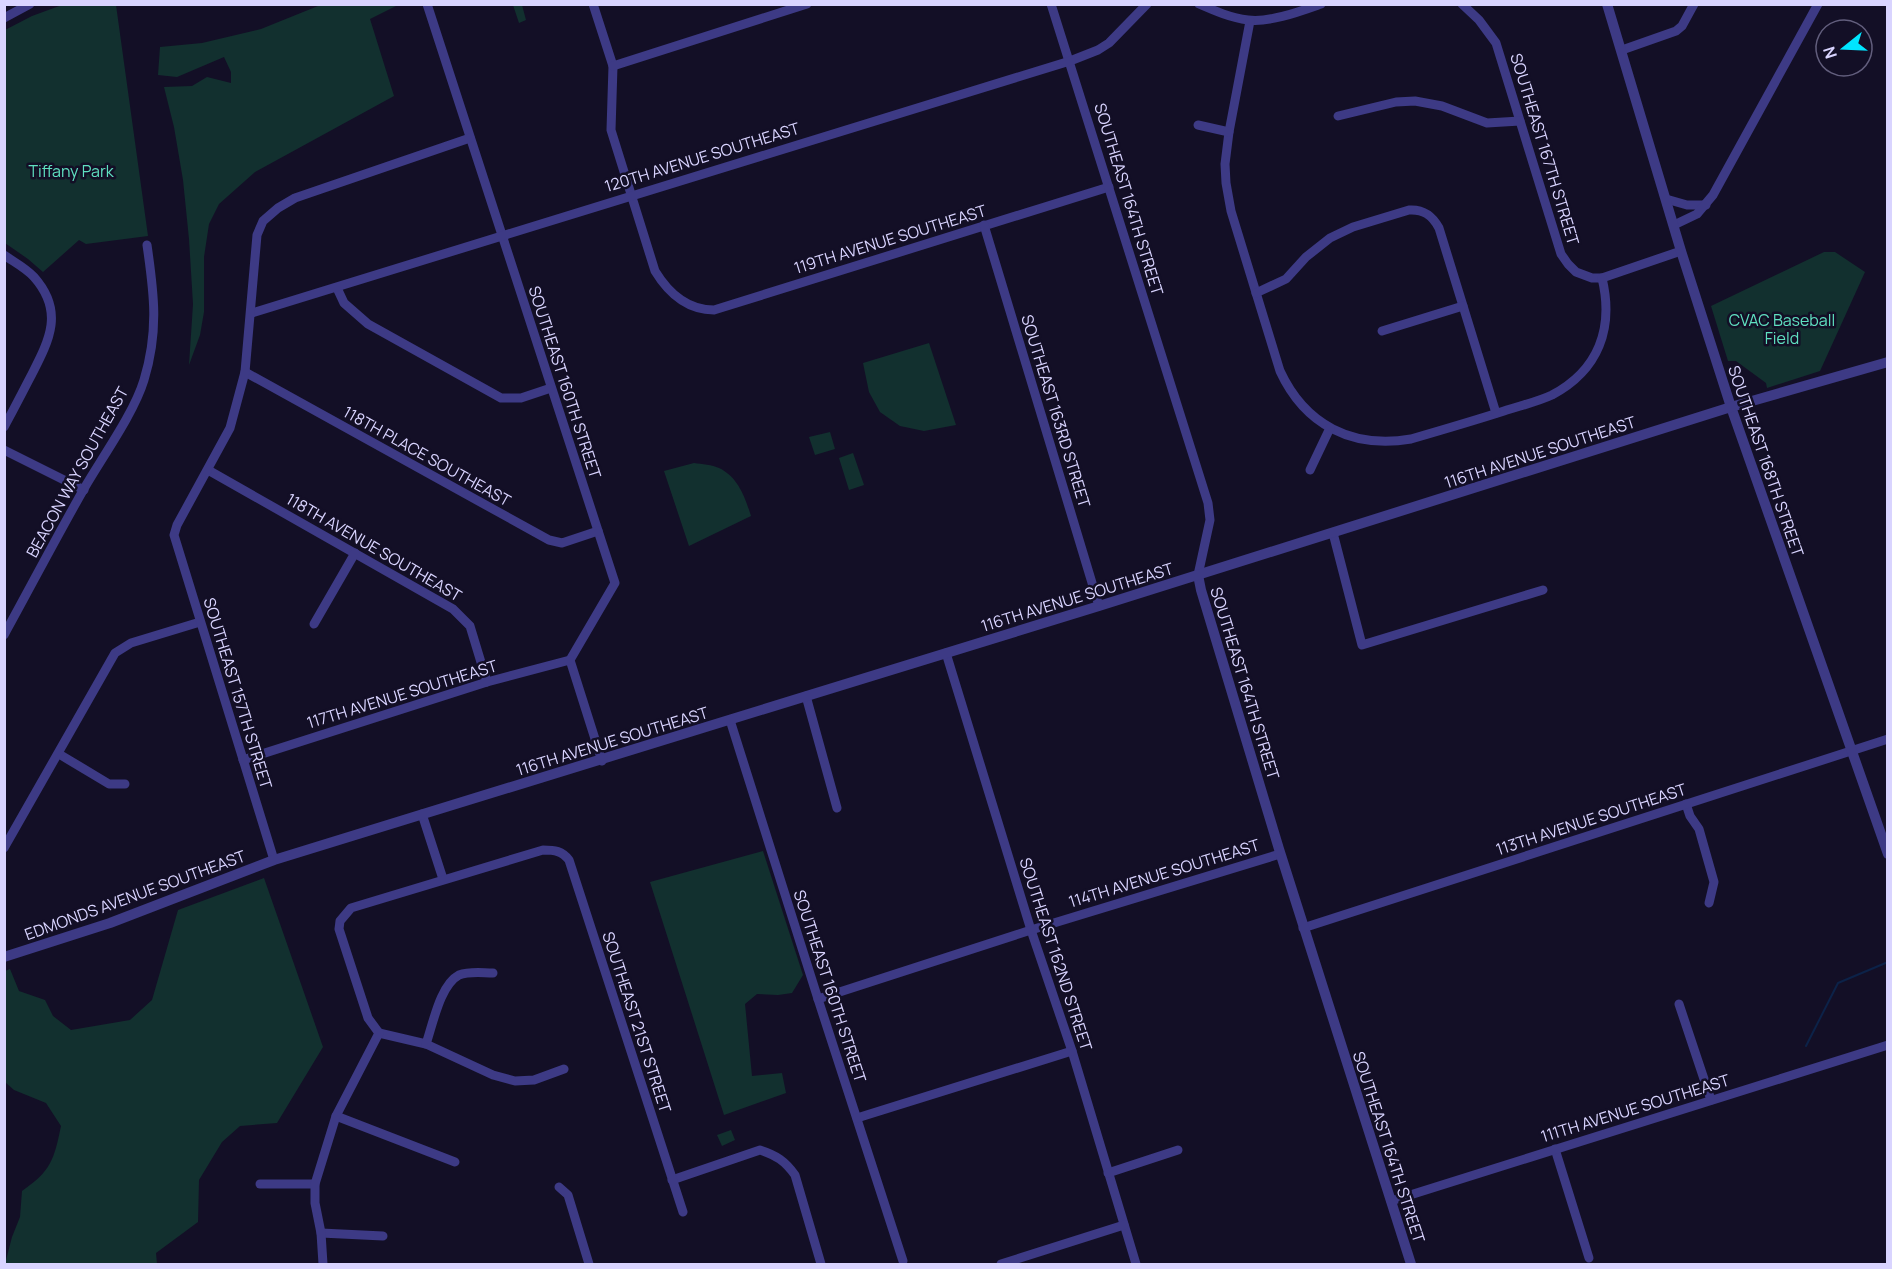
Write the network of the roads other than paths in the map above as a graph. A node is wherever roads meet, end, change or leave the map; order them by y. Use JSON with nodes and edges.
{"nodes":[{"id":1,"x":30,"y":4,"type":"edge"},
{"id":2,"x":427,"y":4,"type":"edge"},
{"id":3,"x":593,"y":4,"type":"edge"},
{"id":4,"x":807,"y":4,"type":"edge"},
{"id":5,"x":1051,"y":4,"type":"edge"},
{"id":6,"x":1147,"y":4,"type":"edge"},
{"id":7,"x":1199,"y":4,"type":"edge"},
{"id":8,"x":1321,"y":4,"type":"edge"},
{"id":9,"x":1462,"y":4,"type":"edge"},
{"id":10,"x":1607,"y":4,"type":"edge"},
{"id":11,"x":1695,"y":4,"type":"edge"},
{"id":12,"x":1818,"y":4,"type":"edge"},
{"id":13,"x":1474,"y":8,"type":"edge"},
{"id":14,"x":4,"y":18,"type":"edge"},
{"id":15,"x":1250,"y":21,"type":"junction"},
{"id":16,"x":1622,"y":50,"type":"junction"},
{"id":17,"x":1070,"y":61,"type":"junction"},
{"id":18,"x":613,"y":66,"type":"junction"},
{"id":19,"x":1338,"y":116,"type":"dead end"},
{"id":20,"x":1520,"y":121,"type":"junction"},
{"id":21,"x":1198,"y":125,"type":"dead end"},
{"id":22,"x":1229,"y":132,"type":"junction"},
{"id":23,"x":470,"y":138,"type":"junction"},
{"id":24,"x":1108,"y":187,"type":"junction"},
{"id":25,"x":631,"y":195,"type":"junction"},
{"id":26,"x":1666,"y":199,"type":"junction"},
{"id":27,"x":1706,"y":205,"type":"junction"},
{"id":28,"x":984,"y":225,"type":"junction"},
{"id":29,"x":1674,"y":225,"type":"junction"},
{"id":30,"x":502,"y":237,"type":"junction"},
{"id":31,"x":147,"y":244,"type":"dead end"},
{"id":32,"x":1681,"y":251,"type":"junction"},
{"id":33,"x":4,"y":255,"type":"edge"},
{"id":34,"x":1602,"y":278,"type":"junction"},
{"id":35,"x":337,"y":288,"type":"junction"},
{"id":36,"x":1256,"y":293,"type":"junction"},
{"id":37,"x":1463,"y":306,"type":"junction"},
{"id":38,"x":252,"y":313,"type":"junction"},
{"id":39,"x":1382,"y":331,"type":"dead end"},
{"id":40,"x":1887,"y":362,"type":"edge"},
{"id":41,"x":245,"y":372,"type":"junction"},
{"id":42,"x":551,"y":388,"type":"junction"},
{"id":43,"x":1731,"y":407,"type":"junction"},
{"id":44,"x":1496,"y":413,"type":"junction"},
{"id":45,"x":4,"y":427,"type":"edge"},
{"id":46,"x":1330,"y":428,"type":"junction"},
{"id":47,"x":4,"y":450,"type":"edge"},
{"id":48,"x":208,"y":470,"type":"junction"},
{"id":49,"x":1310,"y":470,"type":"dead end"},
{"id":50,"x":84,"y":490,"type":"junction"},
{"id":51,"x":598,"y":531,"type":"junction"},
{"id":52,"x":1334,"y":533,"type":"junction"},
{"id":53,"x":355,"y":553,"type":"junction"},
{"id":54,"x":1198,"y":574,"type":"junction"},
{"id":55,"x":1543,"y":590,"type":"dead end"},
{"id":56,"x":1099,"y":606,"type":"junction"},
{"id":57,"x":200,"y":622,"type":"junction"},
{"id":58,"x":314,"y":624,"type":"dead end"},
{"id":59,"x":4,"y":635,"type":"edge"},
{"id":60,"x":946,"y":653,"type":"junction"},
{"id":61,"x":570,"y":660,"type":"junction"},
{"id":62,"x":487,"y":682,"type":"junction"},
{"id":63,"x":806,"y":696,"type":"junction"},
{"id":64,"x":730,"y":720,"type":"junction"},
{"id":65,"x":1887,"y":739,"type":"edge"},
{"id":66,"x":1851,"y":751,"type":"junction"},
{"id":67,"x":59,"y":753,"type":"junction"},
{"id":68,"x":243,"y":760,"type":"junction"},
{"id":69,"x":602,"y":761,"type":"junction"},
{"id":70,"x":125,"y":784,"type":"dead end"},
{"id":71,"x":1686,"y":804,"type":"junction"},
{"id":72,"x":837,"y":808,"type":"dead end"},
{"id":73,"x":422,"y":814,"type":"junction"},
{"id":74,"x":4,"y":848,"type":"edge"},
{"id":75,"x":1280,"y":854,"type":"junction"},
{"id":76,"x":1887,"y":854,"type":"edge"},
{"id":77,"x":274,"y":860,"type":"junction"},
{"id":78,"x":443,"y":879,"type":"junction"},
{"id":79,"x":1709,"y":903,"type":"dead end"},
{"id":80,"x":1304,"y":928,"type":"junction"},
{"id":81,"x":1031,"y":930,"type":"junction"},
{"id":82,"x":4,"y":957,"type":"edge"},
{"id":83,"x":493,"y":973,"type":"dead end"},
{"id":84,"x":818,"y":999,"type":"junction"},
{"id":85,"x":1679,"y":1004,"type":"dead end"},
{"id":86,"x":379,"y":1033,"type":"junction"},
{"id":87,"x":426,"y":1044,"type":"junction"},
{"id":88,"x":1887,"y":1045,"type":"edge"},
{"id":89,"x":1072,"y":1051,"type":"junction"},
{"id":90,"x":564,"y":1069,"type":"dead end"},
{"id":91,"x":1711,"y":1100,"type":"junction"},
{"id":92,"x":336,"y":1116,"type":"junction"},
{"id":93,"x":857,"y":1118,"type":"junction"},
{"id":94,"x":1555,"y":1149,"type":"junction"},
{"id":95,"x":1178,"y":1150,"type":"dead end"},
{"id":96,"x":455,"y":1162,"type":"dead end"},
{"id":97,"x":1108,"y":1173,"type":"junction"},
{"id":98,"x":672,"y":1180,"type":"junction"},
{"id":99,"x":260,"y":1184,"type":"dead end"},
{"id":100,"x":315,"y":1184,"type":"junction"},
{"id":101,"x":559,"y":1187,"type":"dead end"},
{"id":102,"x":1391,"y":1201,"type":"junction"},
{"id":103,"x":683,"y":1212,"type":"dead end"},
{"id":104,"x":1124,"y":1225,"type":"junction"},
{"id":105,"x":321,"y":1233,"type":"junction"},
{"id":106,"x":383,"y":1236,"type":"dead end"},
{"id":107,"x":1589,"y":1258,"type":"dead end"},
{"id":108,"x":903,"y":1261,"type":"dead end"},
{"id":109,"x":323,"y":1264,"type":"edge"},
{"id":110,"x":589,"y":1264,"type":"edge"},
{"id":111,"x":821,"y":1264,"type":"edge"},
{"id":112,"x":1001,"y":1264,"type":"edge"},
{"id":113,"x":1136,"y":1264,"type":"edge"},
{"id":114,"x":1411,"y":1264,"type":"edge"}],
"edges":[{"from":1,"to":14,"type":"street"},
{"from":2,"to":23,"type":"street","name":"SOUTHEAST 160TH STREET"},
{"from":3,"to":18,"type":"street"},
{"from":4,"to":18,"type":"street"},
{"from":5,"to":17,"type":"street","name":"SOUTHEAST 164TH STREET"},
{"from":6,"to":17,"type":"street","name":"120TH AVENUE SOUTHEAST"},
{"from":7,"to":15,"type":"street"},
{"from":8,"to":15,"type":"street"},
{"from":9,"to":13,"type":"street","name":"SOUTHEAST 167TH STREET"},
{"from":10,"to":16,"type":"street","name":"SOUTHEAST 168TH STREET"},
{"from":11,"to":16,"type":"street"},
{"from":12,"to":27,"type":"street"},
{"from":13,"to":20,"type":"street","name":"SOUTHEAST 167TH STREET"},
{"from":15,"to":22,"type":"street"},
{"from":16,"to":26,"type":"street","name":"SOUTHEAST 168TH STREET"},
{"from":17,"to":24,"type":"street","name":"SOUTHEAST 164TH STREET"},
{"from":17,"to":25,"type":"street","name":"120TH AVENUE SOUTHEAST"},
{"from":18,"to":25,"type":"street"},
{"from":19,"to":20,"type":"street"},
{"from":20,"to":34,"type":"street","name":"SOUTHEAST 167TH STREET"},
{"from":21,"to":22,"type":"street"},
{"from":22,"to":36,"type":"street"},
{"from":23,"to":30,"type":"street","name":"SOUTHEAST 160TH STREET"},
{"from":23,"to":38,"type":"street"},
{"from":24,"to":28,"type":"street","name":"119TH AVENUE SOUTHEAST"},
{"from":24,"to":54,"type":"street","name":"SOUTHEAST 164TH STREET"},
{"from":25,"to":28,"type":"street","name":"119TH AVENUE SOUTHEAST"},
{"from":25,"to":30,"type":"street","name":"120TH AVENUE SOUTHEAST"},
{"from":26,"to":27,"type":"street"},
{"from":26,"to":29,"type":"street","name":"SOUTHEAST 168TH STREET"},
{"from":27,"to":29,"type":"street"},
{"from":28,"to":56,"type":"street","name":"SOUTHEAST 163RD STREET"},
{"from":29,"to":32,"type":"street","name":"SOUTHEAST 168TH STREET"},
{"from":30,"to":35,"type":"street","name":"120TH AVENUE SOUTHEAST"},
{"from":30,"to":42,"type":"street","name":"SOUTHEAST 160TH STREET"},
{"from":31,"to":50,"type":"street","name":"BEACON WAY SOUTHEAST"},
{"from":32,"to":34,"type":"street"},
{"from":32,"to":43,"type":"street","name":"SOUTHEAST 168TH STREET"},
{"from":33,"to":45,"type":"street"},
{"from":34,"to":44,"type":"street"},
{"from":35,"to":38,"type":"street","name":"120TH AVENUE SOUTHEAST"},
{"from":35,"to":42,"type":"street"},
{"from":36,"to":37,"type":"street"},
{"from":36,"to":46,"type":"street"},
{"from":37,"to":39,"type":"street"},
{"from":37,"to":44,"type":"street"},
{"from":38,"to":41,"type":"street"},
{"from":40,"to":43,"type":"street","name":"116TH AVENUE SOUTHEAST"},
{"from":41,"to":48,"type":"street"},
{"from":41,"to":51,"type":"street","name":"118TH PLACE SOUTHEAST"},
{"from":42,"to":51,"type":"street","name":"SOUTHEAST 160TH STREET"},
{"from":43,"to":52,"type":"street","name":"116TH AVENUE SOUTHEAST"},
{"from":43,"to":66,"type":"street","name":"SOUTHEAST 168TH STREET"},
{"from":44,"to":46,"type":"street"},
{"from":46,"to":49,"type":"street"},
{"from":47,"to":50,"type":"street"},
{"from":48,"to":53,"type":"street","name":"118TH AVENUE SOUTHEAST"},
{"from":48,"to":57,"type":"street","name":"SOUTHEAST 157TH STREET"},
{"from":50,"to":59,"type":"street","name":"BEACON WAY SOUTHEAST"},
{"from":51,"to":61,"type":"street","name":"SOUTHEAST 160TH STREET"},
{"from":52,"to":54,"type":"street","name":"116TH AVENUE SOUTHEAST"},
{"from":52,"to":55,"type":"street"},
{"from":53,"to":58,"type":"street"},
{"from":53,"to":62,"type":"street","name":"118TH AVENUE SOUTHEAST"},
{"from":54,"to":56,"type":"street","name":"116TH AVENUE SOUTHEAST"},
{"from":54,"to":75,"type":"street","name":"SOUTHEAST 164TH STREET"},
{"from":56,"to":60,"type":"street","name":"116TH AVENUE SOUTHEAST"},
{"from":57,"to":67,"type":"street"},
{"from":57,"to":68,"type":"street","name":"SOUTHEAST 157TH STREET"},
{"from":60,"to":63,"type":"street","name":"116TH AVENUE SOUTHEAST"},
{"from":60,"to":81,"type":"street","name":"SOUTHEAST 162ND STREET"},
{"from":61,"to":62,"type":"street","name":"117TH AVENUE SOUTHEAST"},
{"from":61,"to":69,"type":"street"},
{"from":62,"to":68,"type":"street","name":"117TH AVENUE SOUTHEAST"},
{"from":63,"to":64,"type":"street","name":"116TH AVENUE SOUTHEAST"},
{"from":63,"to":72,"type":"street"},
{"from":64,"to":69,"type":"street","name":"116TH AVENUE SOUTHEAST"},
{"from":64,"to":84,"type":"street","name":"SOUTHEAST 160TH STREET"},
{"from":65,"to":66,"type":"street","name":"113TH AVENUE SOUTHEAST"},
{"from":66,"to":71,"type":"street","name":"113TH AVENUE SOUTHEAST"},
{"from":66,"to":76,"type":"street","name":"SOUTHEAST 168TH STREET"},
{"from":67,"to":70,"type":"street"},
{"from":67,"to":74,"type":"street"},
{"from":68,"to":77,"type":"street","name":"SOUTHEAST 157TH STREET"},
{"from":69,"to":73,"type":"street","name":"116TH AVENUE SOUTHEAST"},
{"from":71,"to":79,"type":"street"},
{"from":71,"to":80,"type":"street","name":"113TH AVENUE SOUTHEAST"},
{"from":73,"to":77,"type":"street","name":"116TH AVENUE SOUTHEAST"},
{"from":73,"to":78,"type":"street"},
{"from":75,"to":80,"type":"street","name":"SOUTHEAST 164TH STREET"},
{"from":75,"to":81,"type":"street","name":"114TH AVENUE SOUTHEAST"},
{"from":77,"to":82,"type":"street","name":"EDMONDS AVENUE SOUTHEAST"},
{"from":78,"to":86,"type":"street"},
{"from":78,"to":98,"type":"street","name":"SOUTHEAST 21ST STREET"},
{"from":80,"to":102,"type":"street","name":"SOUTHEAST 164TH STREET"},
{"from":81,"to":84,"type":"street","name":"114TH AVENUE SOUTHEAST"},
{"from":81,"to":89,"type":"street","name":"SOUTHEAST 162ND STREET"},
{"from":83,"to":87,"type":"street"},
{"from":84,"to":93,"type":"street","name":"SOUTHEAST 160TH STREET"},
{"from":85,"to":91,"type":"street"},
{"from":86,"to":87,"type":"street"},
{"from":86,"to":92,"type":"street"},
{"from":87,"to":90,"type":"street"},
{"from":88,"to":91,"type":"street","name":"111TH AVENUE SOUTHEAST"},
{"from":89,"to":93,"type":"street"},
{"from":89,"to":97,"type":"street","name":"SOUTHEAST 162ND STREET"},
{"from":91,"to":94,"type":"street","name":"111TH AVENUE SOUTHEAST"},
{"from":92,"to":96,"type":"street"},
{"from":92,"to":100,"type":"street"},
{"from":93,"to":108,"type":"street","name":"SOUTHEAST 160TH STREET"},
{"from":94,"to":102,"type":"street","name":"111TH AVENUE SOUTHEAST"},
{"from":94,"to":107,"type":"street"},
{"from":95,"to":97,"type":"street"},
{"from":97,"to":104,"type":"street","name":"SOUTHEAST 162ND STREET"},
{"from":98,"to":103,"type":"street","name":"SOUTHEAST 21ST STREET"},
{"from":98,"to":111,"type":"street"},
{"from":99,"to":100,"type":"street"},
{"from":100,"to":105,"type":"street"},
{"from":101,"to":110,"type":"street"},
{"from":102,"to":114,"type":"street","name":"SOUTHEAST 164TH STREET"},
{"from":104,"to":112,"type":"street"},
{"from":104,"to":113,"type":"street","name":"SOUTHEAST 162ND STREET"},
{"from":105,"to":106,"type":"street"},
{"from":105,"to":109,"type":"street"}]}
